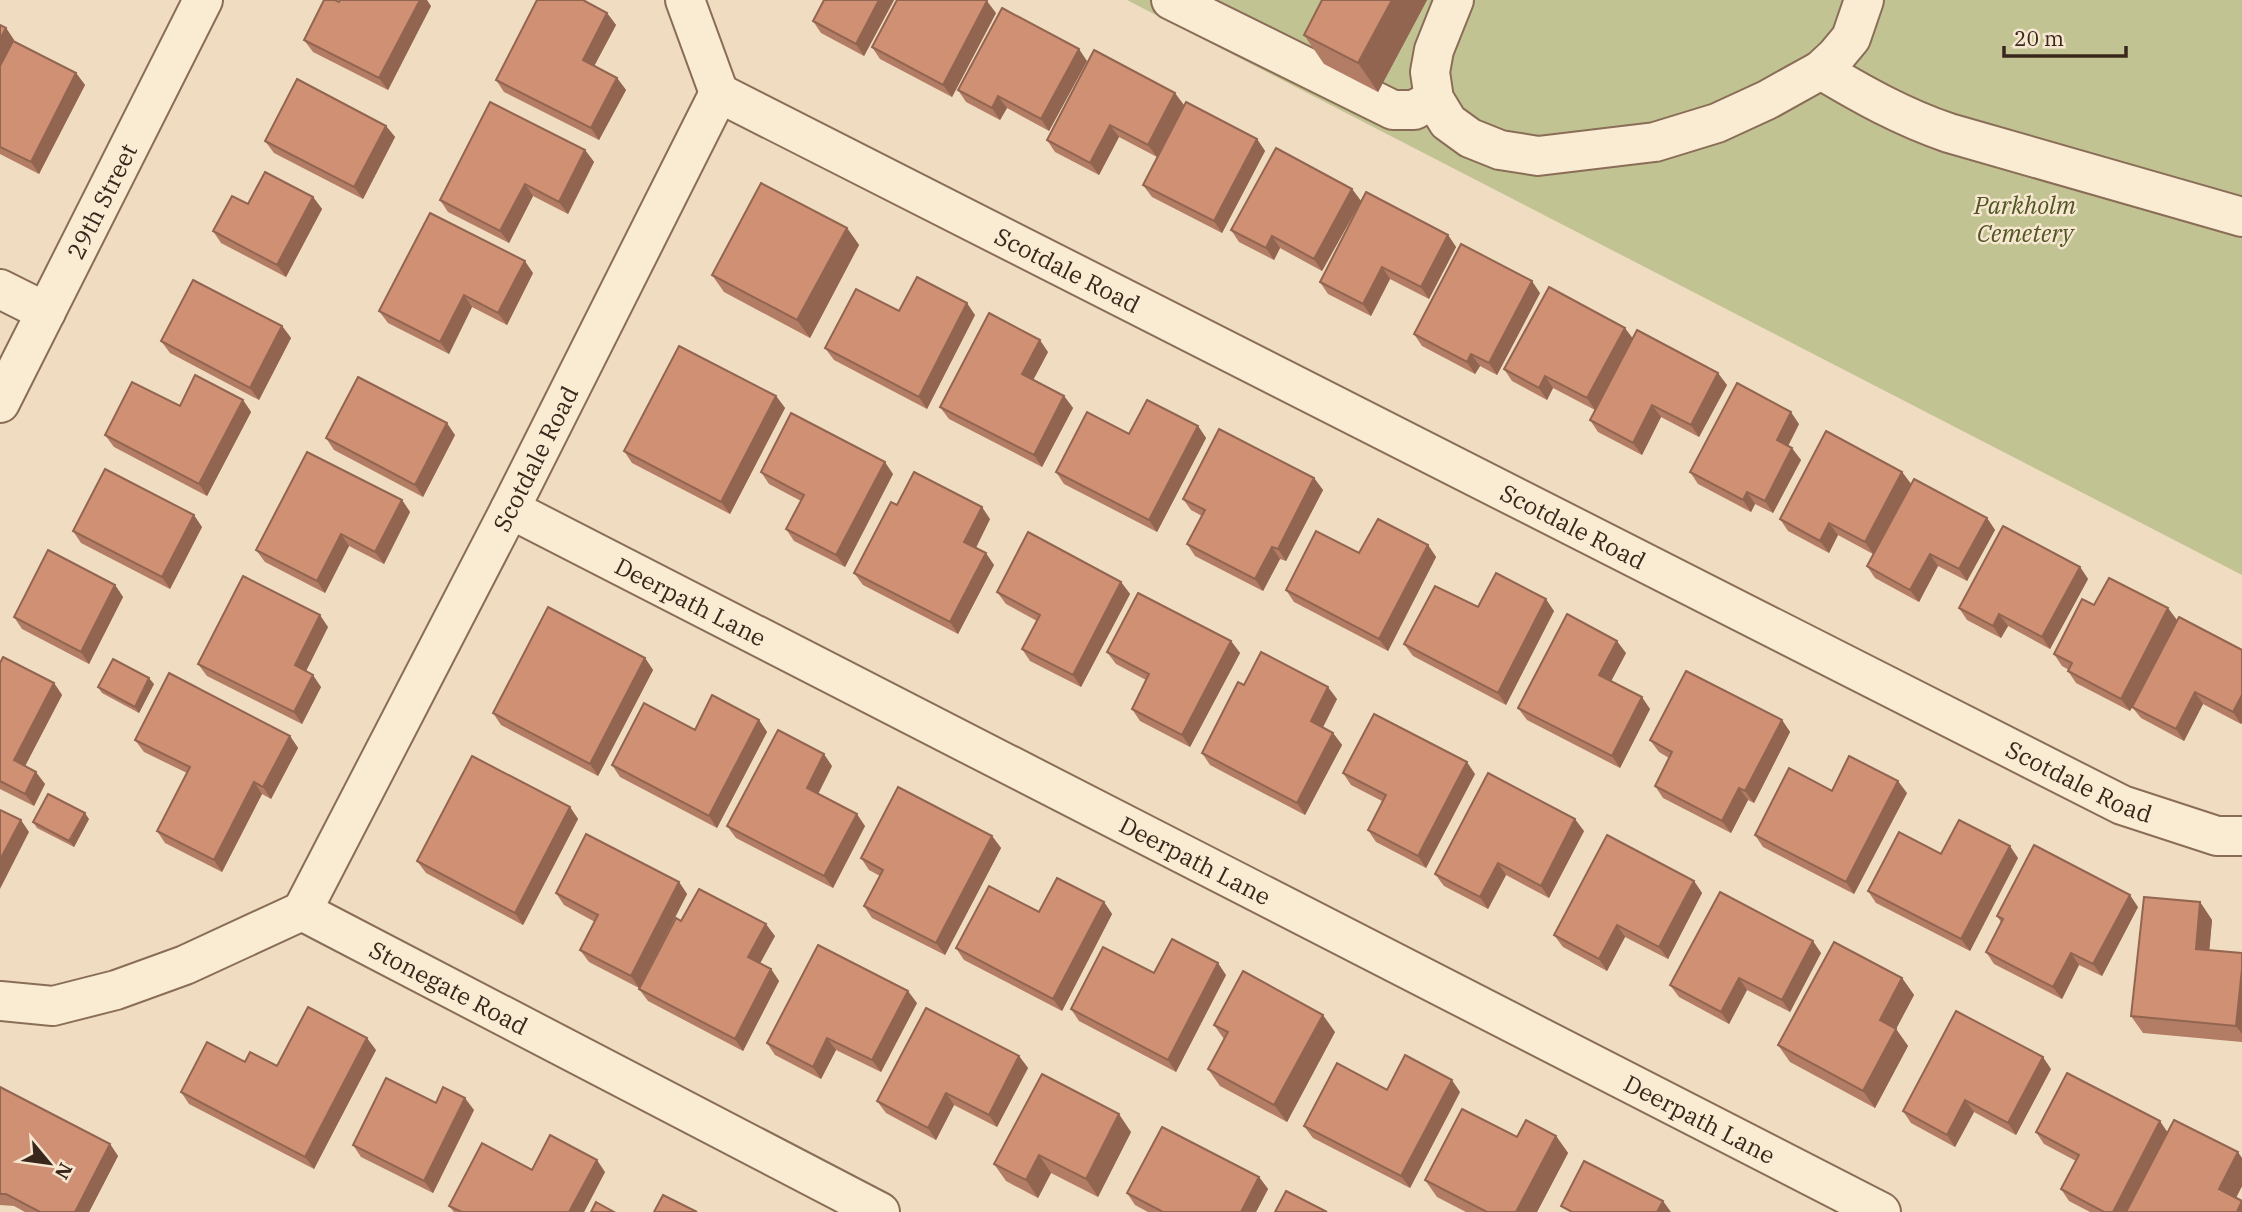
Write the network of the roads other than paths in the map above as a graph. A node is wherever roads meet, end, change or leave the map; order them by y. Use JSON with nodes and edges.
{"nodes":[{"id":1,"x":203,"y":0,"type":"edge"},
{"id":2,"x":685,"y":0,"type":"edge"},
{"id":3,"x":1171,"y":0,"type":"edge"},
{"id":4,"x":1454,"y":0,"type":"edge"},
{"id":5,"x":1864,"y":0,"type":"edge"},
{"id":6,"x":1821,"y":70,"type":"junction"},
{"id":7,"x":719,"y":93,"type":"junction"},
{"id":8,"x":1434,"y":99,"type":"junction"},
{"id":9,"x":2242,"y":217,"type":"edge"},
{"id":10,"x":0,"y":289,"type":"edge"},
{"id":11,"x":46,"y":312,"type":"junction"},
{"id":12,"x":0,"y":403,"type":"edge"},
{"id":13,"x":510,"y":509,"type":"junction"},
{"id":14,"x":2242,"y":836,"type":"edge"},
{"id":15,"x":302,"y":911,"type":"junction"},
{"id":16,"x":0,"y":1001,"type":"edge"},
{"id":17,"x":880,"y":1212,"type":"edge"},
{"id":18,"x":1881,"y":1212,"type":"edge"}],
"edges":[{"from":1,"to":11,"type":"street","name":"29th Street"},
{"from":2,"to":7,"type":"street"},
{"from":3,"to":8,"type":"street"},
{"from":4,"to":8,"type":"street"},
{"from":5,"to":6,"type":"street"},
{"from":6,"to":8,"type":"street"},
{"from":6,"to":9,"type":"street"},
{"from":7,"to":13,"type":"street","name":"Scotdale Road"},
{"from":7,"to":14,"type":"street","name":"Scotdale Road"},
{"from":10,"to":11,"type":"street"},
{"from":11,"to":12,"type":"street","name":"29th Street"},
{"from":13,"to":15,"type":"street","name":"Scotdale Road"},
{"from":13,"to":18,"type":"street","name":"Deerpath Lane"},
{"from":15,"to":16,"type":"street"},
{"from":15,"to":17,"type":"street","name":"Stonegate Road"}]}
